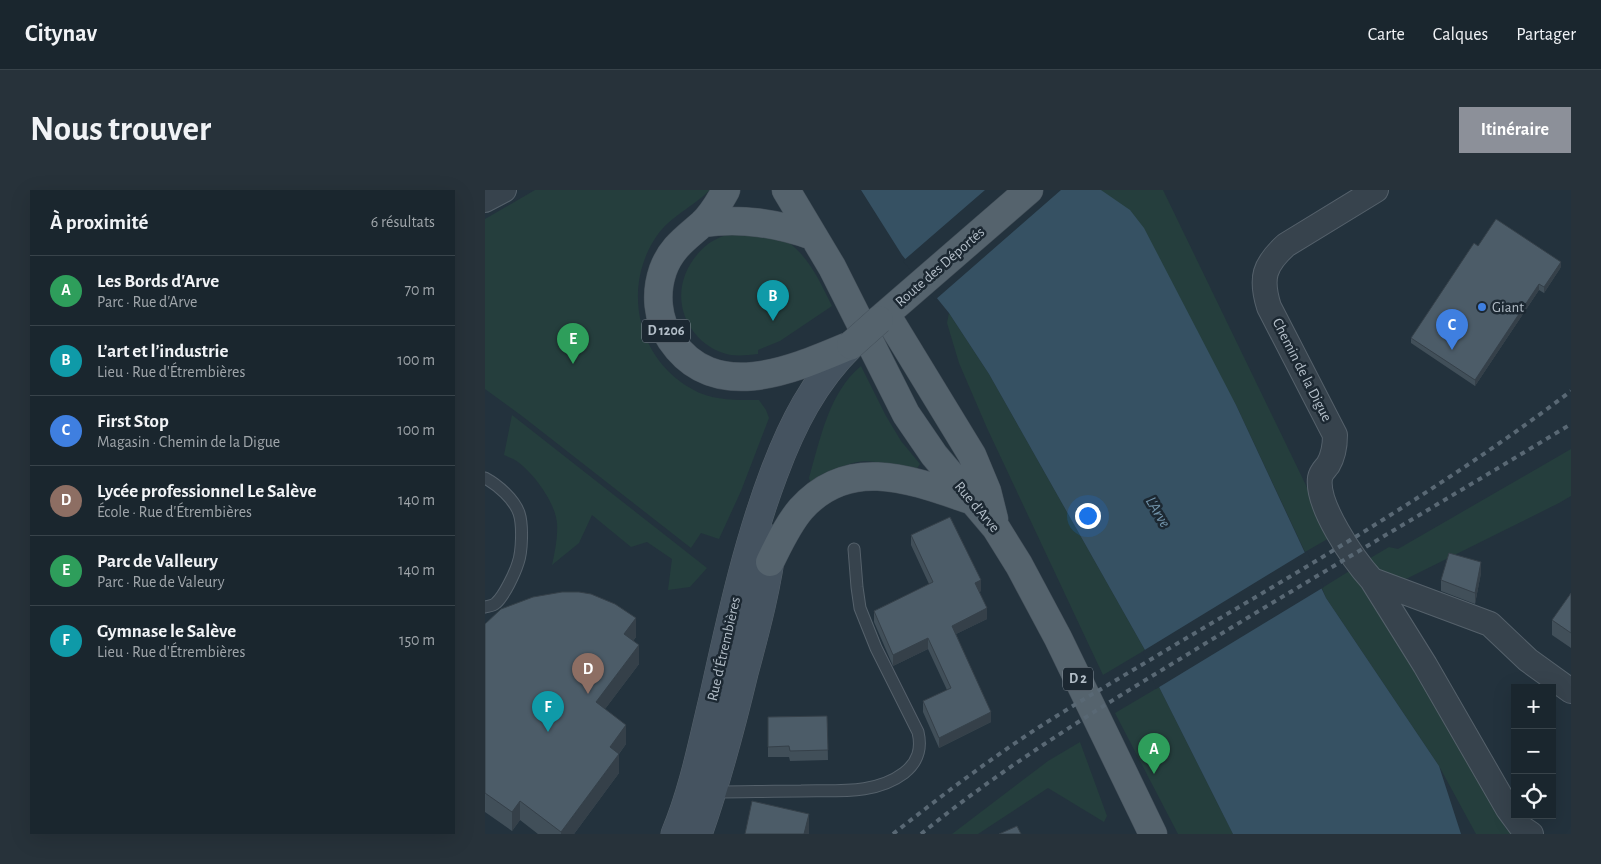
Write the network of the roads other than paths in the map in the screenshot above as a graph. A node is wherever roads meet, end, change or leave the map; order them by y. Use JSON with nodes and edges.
{"nodes":[{"id":1,"x":504,"y":190,"type":"edge"},
{"id":2,"x":726,"y":190,"type":"edge"},
{"id":3,"x":786,"y":190,"type":"edge"},
{"id":4,"x":1029,"y":190,"type":"edge"},
{"id":5,"x":1372,"y":192,"type":"edge"},
{"id":6,"x":485,"y":200,"type":"edge"},
{"id":7,"x":703,"y":223,"type":"junction"},
{"id":8,"x":813,"y":236,"type":"junction"},
{"id":9,"x":890,"y":311,"type":"junction"},
{"id":10,"x":851,"y":345,"type":"junction"},
{"id":11,"x":777,"y":465,"type":"junction"},
{"id":12,"x":485,"y":478,"type":"edge"},
{"id":13,"x":974,"y":502,"type":"junction"},
{"id":14,"x":996,"y":528,"type":"junction"},
{"id":15,"x":854,"y":549,"type":"dead end"},
{"id":16,"x":770,"y":562,"type":"junction"},
{"id":17,"x":1371,"y":580,"type":"junction"},
{"id":18,"x":485,"y":607,"type":"edge"},
{"id":19,"x":1571,"y":691,"type":"edge"},
{"id":20,"x":702,"y":789,"type":"junction"},
{"id":21,"x":702,"y":828,"type":"edge"},
{"id":22,"x":675,"y":834,"type":"edge"},
{"id":23,"x":1153,"y":834,"type":"edge"},
{"id":24,"x":1531,"y":834,"type":"edge"}],
"edges":[{"from":1,"to":6,"type":"street"},
{"from":2,"to":7,"type":"main road","number":"D 1206"},
{"from":3,"to":8,"type":"main road","name":"Rue d'Arve","number":"D 2"},
{"from":4,"to":9,"type":"main road","name":"Route des Déportés","number":"D 1206"},
{"from":5,"to":17,"type":"street","name":"Chemin de la Digue"},
{"from":7,"to":8,"type":"main road"},
{"from":7,"to":10,"type":"main road","number":"D 1206"},
{"from":8,"to":13,"type":"main road","name":"Rue d'Arve","number":"D 2"},
{"from":9,"to":10,"type":"main road","name":"Route des Déportés","number":"D 1206","bridge":true},
{"from":9,"to":14,"type":"main road"},
{"from":10,"to":11,"type":"main road","name":"Rue d'Étrembières"},
{"from":11,"to":16,"type":"main road","name":"Rue d'Étrembières"},
{"from":11,"to":20,"type":"main road","name":"Rue d'Étrembières"},
{"from":12,"to":18,"type":"lane"},
{"from":13,"to":14,"type":"main road","name":"Rue d'Arve","number":"D 2"},
{"from":13,"to":16,"type":"main road"},
{"from":14,"to":23,"type":"main road","name":"Rue d'Arve","number":"D 2"},
{"from":15,"to":20,"type":"lane"},
{"from":16,"to":20,"type":"main road","name":"Rue d'Étrembières"},
{"from":17,"to":19,"type":"street"},
{"from":17,"to":24,"type":"street","name":"Chemin de la Digue"},
{"from":20,"to":21,"type":"main road","name":"Rue d'Étrembières"},
{"from":20,"to":22,"type":"main road","name":"Rue d'Étrembières"}]}
